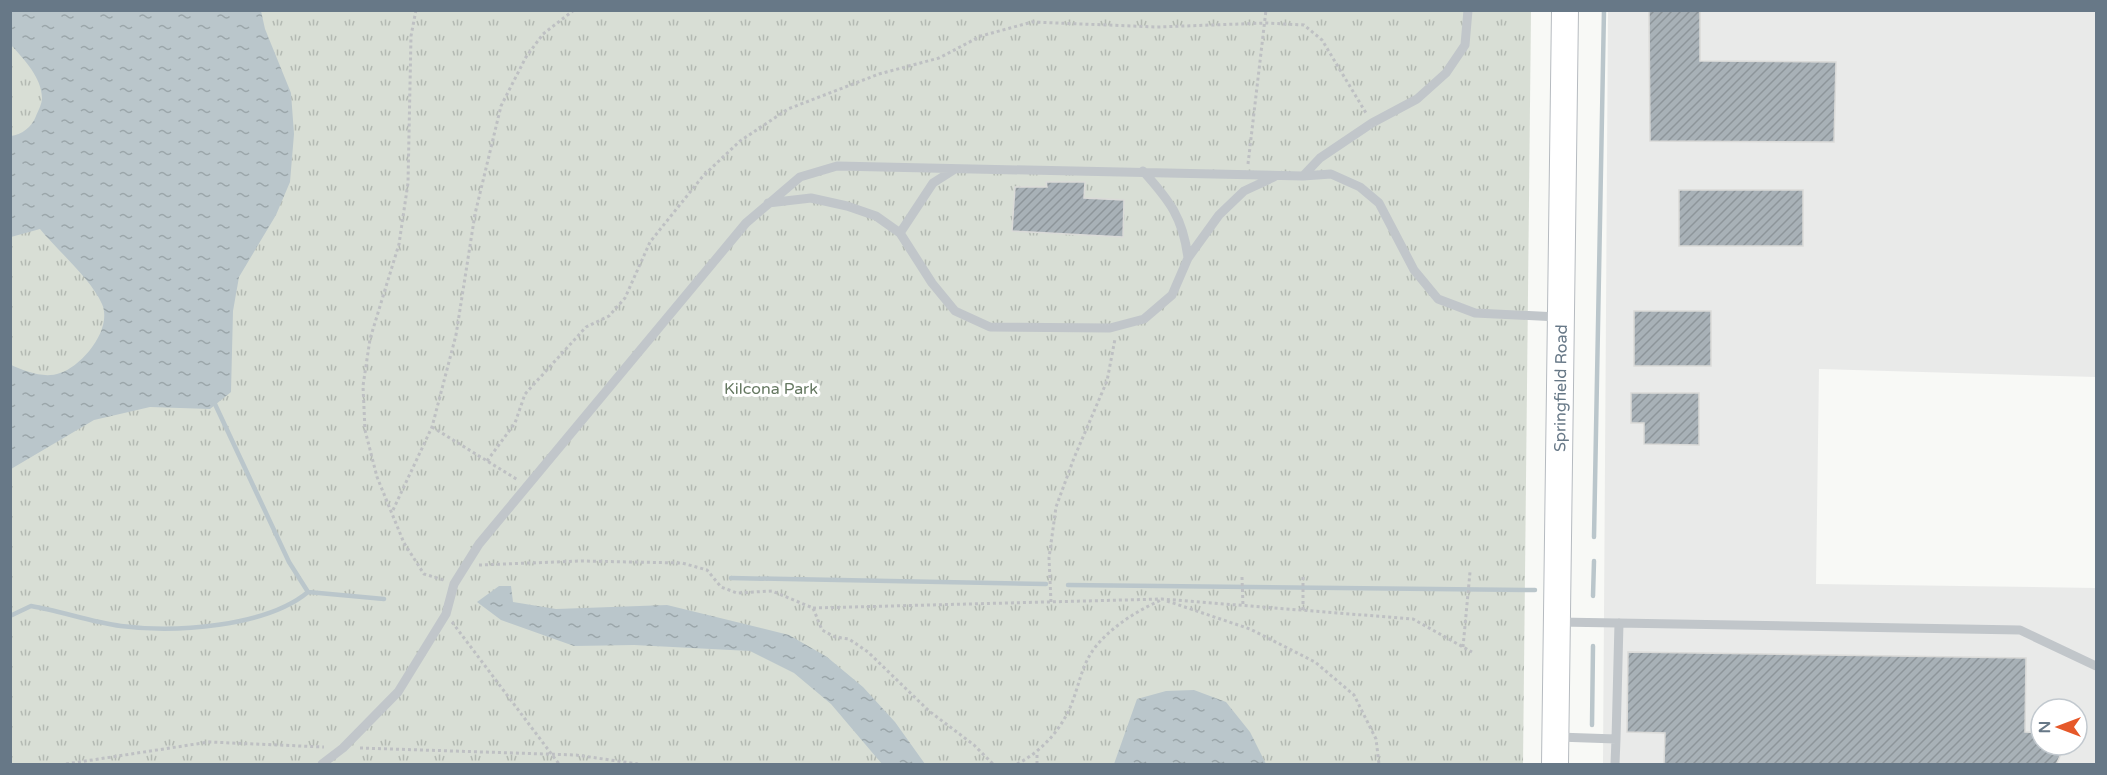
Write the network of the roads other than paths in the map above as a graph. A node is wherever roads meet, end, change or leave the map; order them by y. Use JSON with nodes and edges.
{"nodes":[{"id":1,"x":1468,"y":10,"type":"edge"},
{"id":2,"x":1565,"y":10,"type":"edge"},
{"id":3,"x":955,"y":169,"type":"junction"},
{"id":4,"x":1143,"y":171,"type":"junction"},
{"id":5,"x":1276,"y":176,"type":"junction"},
{"id":6,"x":1303,"y":176,"type":"junction"},
{"id":7,"x":767,"y":203,"type":"junction"},
{"id":8,"x":900,"y":233,"type":"junction"},
{"id":9,"x":1188,"y":258,"type":"junction"},
{"id":10,"x":1560,"y":316,"type":"junction"},
{"id":11,"x":1558,"y":622,"type":"junction"},
{"id":12,"x":1619,"y":623,"type":"junction"},
{"id":13,"x":2097,"y":666,"type":"edge"},
{"id":14,"x":1556,"y":737,"type":"junction"},
{"id":15,"x":1616,"y":739,"type":"junction"},
{"id":16,"x":322,"y":765,"type":"edge"},
{"id":17,"x":1555,"y":765,"type":"edge"},
{"id":18,"x":1615,"y":765,"type":"edge"}],
"edges":[{"from":1,"to":6,"type":"lane"},
{"from":2,"to":10,"type":"street","name":"Springfield Road"},
{"from":3,"to":4,"type":"lane"},
{"from":3,"to":7,"type":"lane"},
{"from":3,"to":8,"type":"lane"},
{"from":4,"to":5,"type":"lane"},
{"from":4,"to":9,"type":"lane"},
{"from":5,"to":6,"type":"lane"},
{"from":5,"to":9,"type":"lane"},
{"from":6,"to":10,"type":"lane"},
{"from":7,"to":8,"type":"lane"},
{"from":7,"to":16,"type":"lane"},
{"from":8,"to":9,"type":"lane"},
{"from":10,"to":11,"type":"street","name":"Springfield Road"},
{"from":11,"to":12,"type":"lane"},
{"from":11,"to":14,"type":"street","name":"Springfield Road"},
{"from":12,"to":13,"type":"lane"},
{"from":12,"to":15,"type":"lane"},
{"from":14,"to":15,"type":"lane"},
{"from":14,"to":17,"type":"street","name":"Springfield Road"},
{"from":15,"to":18,"type":"lane"}]}
